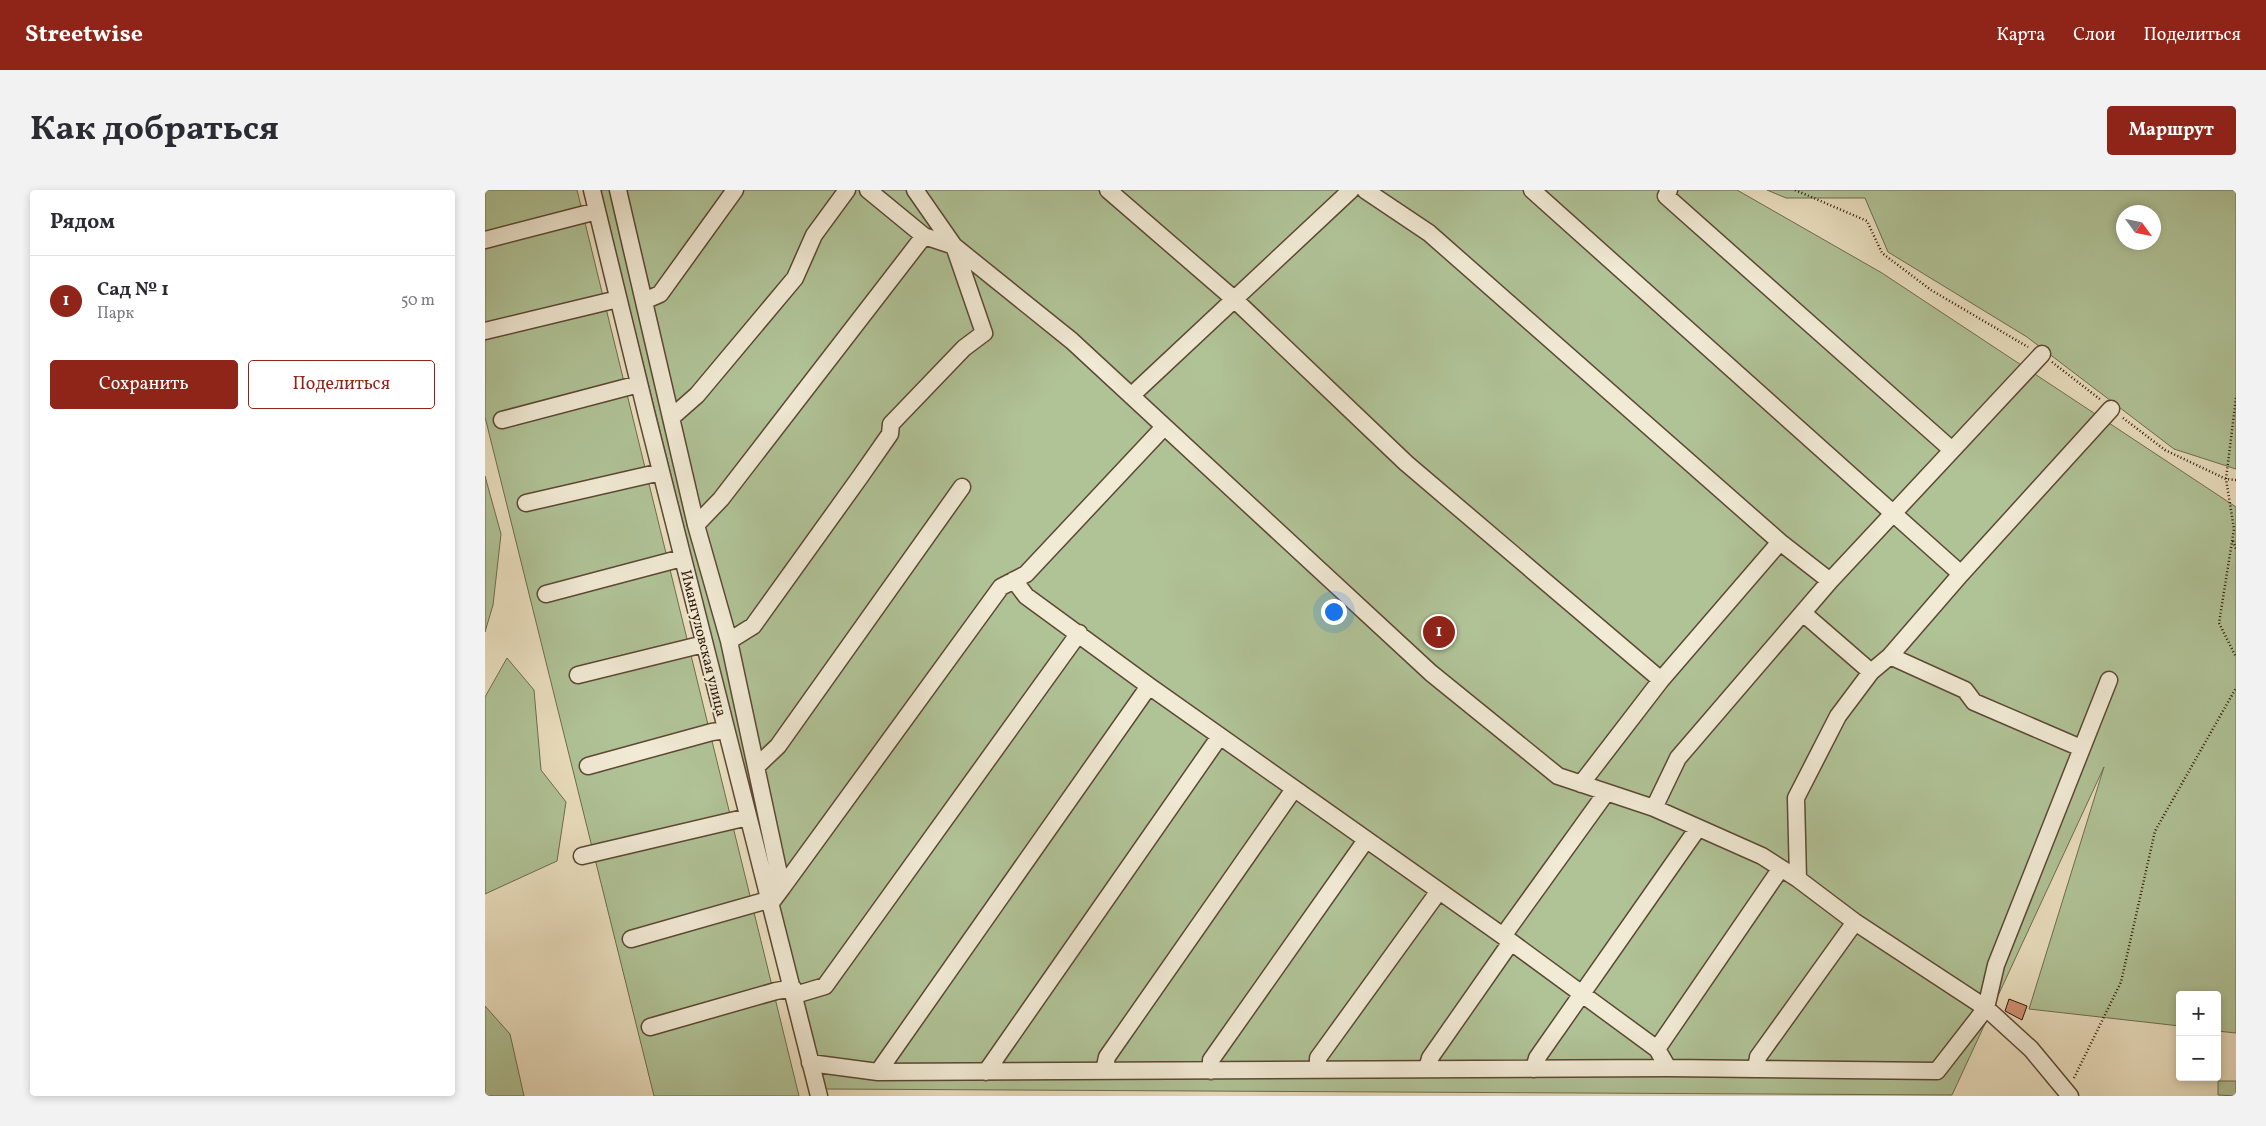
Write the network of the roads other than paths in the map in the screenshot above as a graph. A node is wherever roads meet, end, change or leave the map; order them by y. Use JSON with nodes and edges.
{"nodes":[{"id":1,"x":592,"y":190,"type":"edge"},
{"id":2,"x":618,"y":190,"type":"edge"},
{"id":3,"x":735,"y":190,"type":"edge"},
{"id":4,"x":847,"y":190,"type":"edge"},
{"id":5,"x":868,"y":190,"type":"edge"},
{"id":6,"x":915,"y":190,"type":"edge"},
{"id":7,"x":1108,"y":190,"type":"edge"},
{"id":8,"x":1351,"y":190,"type":"edge"},
{"id":9,"x":1365,"y":190,"type":"edge"},
{"id":10,"x":1532,"y":190,"type":"edge"},
{"id":11,"x":1669,"y":190,"type":"edge"},
{"id":12,"x":597,"y":210,"type":"junction"},
{"id":13,"x":924,"y":236,"type":"junction"},
{"id":14,"x":485,"y":240,"type":"edge"},
{"id":15,"x":953,"y":246,"type":"junction"},
{"id":16,"x":618,"y":299,"type":"junction"},
{"id":17,"x":1234,"y":299,"type":"junction"},
{"id":18,"x":643,"y":301,"type":"junction"},
{"id":19,"x":485,"y":331,"type":"edge"},
{"id":20,"x":2042,"y":354,"type":"road end"},
{"id":21,"x":639,"y":384,"type":"junction"},
{"id":22,"x":1132,"y":395,"type":"junction"},
{"id":23,"x":2111,"y":409,"type":"road end"},
{"id":24,"x":672,"y":417,"type":"junction"},
{"id":25,"x":502,"y":420,"type":"dead end"},
{"id":26,"x":1164,"y":427,"type":"junction"},
{"id":27,"x":1952,"y":450,"type":"junction"},
{"id":28,"x":661,"y":472,"type":"junction"},
{"id":29,"x":962,"y":487,"type":"dead end"},
{"id":30,"x":526,"y":503,"type":"dead end"},
{"id":31,"x":1893,"y":513,"type":"junction"},
{"id":32,"x":696,"y":525,"type":"junction"},
{"id":33,"x":1780,"y":542,"type":"junction"},
{"id":34,"x":682,"y":558,"type":"junction"},
{"id":35,"x":1961,"y":574,"type":"junction"},
{"id":36,"x":1014,"y":580,"type":"junction"},
{"id":37,"x":1830,"y":581,"type":"junction"},
{"id":38,"x":546,"y":594,"type":"dead end"},
{"id":39,"x":1803,"y":613,"type":"junction"},
{"id":40,"x":1079,"y":633,"type":"junction"},
{"id":41,"x":729,"y":641,"type":"junction"},
{"id":42,"x":704,"y":644,"type":"junction"},
{"id":43,"x":1890,"y":656,"type":"junction"},
{"id":44,"x":1871,"y":672,"type":"junction"},
{"id":45,"x":578,"y":676,"type":"dead end"},
{"id":46,"x":1661,"y":680,"type":"junction"},
{"id":47,"x":2109,"y":680,"type":"dead end"},
{"id":48,"x":1149,"y":686,"type":"junction"},
{"id":49,"x":726,"y":730,"type":"junction"},
{"id":50,"x":1220,"y":736,"type":"junction"},
{"id":51,"x":2081,"y":748,"type":"junction"},
{"id":52,"x":588,"y":766,"type":"dead end"},
{"id":53,"x":757,"y":766,"type":"junction"},
{"id":54,"x":1581,"y":784,"type":"junction"},
{"id":55,"x":1293,"y":789,"type":"junction"},
{"id":56,"x":1606,"y":792,"type":"junction"},
{"id":57,"x":1654,"y":808,"type":"junction"},
{"id":58,"x":748,"y":817,"type":"junction"},
{"id":59,"x":1699,"y":828,"type":"junction"},
{"id":60,"x":1366,"y":840,"type":"junction"},
{"id":61,"x":582,"y":856,"type":"dead end"},
{"id":62,"x":1781,"y":868,"type":"junction"},
{"id":63,"x":1798,"y":879,"type":"junction"},
{"id":64,"x":782,"y":888,"type":"junction"},
{"id":65,"x":1439,"y":891,"type":"junction"},
{"id":66,"x":769,"y":902,"type":"junction"},
{"id":67,"x":1855,"y":922,"type":"junction"},
{"id":68,"x":631,"y":939,"type":"dead end"},
{"id":69,"x":1507,"y":939,"type":"junction"},
{"id":70,"x":794,"y":992,"type":"junction"},
{"id":71,"x":1582,"y":994,"type":"junction"},
{"id":72,"x":1986,"y":1008,"type":"junction"},
{"id":73,"x":650,"y":1027,"type":"dead end"},
{"id":74,"x":1657,"y":1049,"type":"junction"},
{"id":75,"x":810,"y":1063,"type":"junction"},
{"id":76,"x":1667,"y":1068,"type":"junction"},
{"id":77,"x":1427,"y":1069,"type":"junction"},
{"id":78,"x":1534,"y":1069,"type":"junction"},
{"id":79,"x":1756,"y":1069,"type":"junction"},
{"id":80,"x":1211,"y":1070,"type":"junction"},
{"id":81,"x":1318,"y":1070,"type":"junction"},
{"id":82,"x":1104,"y":1071,"type":"junction"},
{"id":83,"x":878,"y":1072,"type":"junction"},
{"id":84,"x":985,"y":1072,"type":"junction"},
{"id":85,"x":2069,"y":1094,"type":"edge"},
{"id":86,"x":819,"y":1096,"type":"edge"}],
"edges":[{"from":1,"to":12,"type":"street","name":"Имангуловская улица"},
{"from":2,"to":18,"type":"street"},
{"from":3,"to":18,"type":"street"},
{"from":4,"to":24,"type":"street"},
{"from":5,"to":13,"type":"street"},
{"from":6,"to":15,"type":"street"},
{"from":7,"to":17,"type":"street"},
{"from":8,"to":17,"type":"street"},
{"from":9,"to":33,"type":"street"},
{"from":10,"to":31,"type":"street"},
{"from":11,"to":27,"type":"street"},
{"from":12,"to":14,"type":"street"},
{"from":12,"to":16,"type":"street","name":"Имангуловская улица"},
{"from":13,"to":15,"type":"street"},
{"from":13,"to":32,"type":"street"},
{"from":15,"to":22,"type":"street"},
{"from":15,"to":41,"type":"street"},
{"from":16,"to":19,"type":"street"},
{"from":16,"to":21,"type":"street","name":"Имангуловская улица"},
{"from":17,"to":22,"type":"street"},
{"from":17,"to":46,"type":"street"},
{"from":18,"to":24,"type":"street"},
{"from":20,"to":27,"type":"street"},
{"from":21,"to":25,"type":"street"},
{"from":21,"to":28,"type":"street","name":"Имангуловская улица"},
{"from":22,"to":26,"type":"street"},
{"from":23,"to":35,"type":"street"},
{"from":24,"to":32,"type":"street"},
{"from":26,"to":36,"type":"street"},
{"from":26,"to":54,"type":"street"},
{"from":27,"to":31,"type":"street"},
{"from":28,"to":30,"type":"street"},
{"from":28,"to":34,"type":"street","name":"Имангуловская улица"},
{"from":29,"to":53,"type":"street"},
{"from":31,"to":35,"type":"street"},
{"from":31,"to":37,"type":"street"},
{"from":32,"to":41,"type":"street"},
{"from":33,"to":37,"type":"street"},
{"from":33,"to":46,"type":"street"},
{"from":34,"to":38,"type":"street"},
{"from":34,"to":42,"type":"street","name":"Имангуловская улица"},
{"from":35,"to":43,"type":"street"},
{"from":36,"to":40,"type":"street"},
{"from":36,"to":64,"type":"street"},
{"from":37,"to":39,"type":"street"},
{"from":39,"to":44,"type":"street"},
{"from":39,"to":57,"type":"street"},
{"from":40,"to":48,"type":"street"},
{"from":40,"to":70,"type":"street"},
{"from":41,"to":53,"type":"street"},
{"from":42,"to":45,"type":"street"},
{"from":42,"to":49,"type":"street","name":"Имангуловская улица"},
{"from":43,"to":44,"type":"street"},
{"from":43,"to":51,"type":"street"},
{"from":44,"to":63,"type":"street"},
{"from":46,"to":54,"type":"street"},
{"from":47,"to":51,"type":"street"},
{"from":48,"to":50,"type":"street"},
{"from":48,"to":83,"type":"street"},
{"from":49,"to":52,"type":"street"},
{"from":49,"to":58,"type":"street","name":"Имангуловская улица"},
{"from":50,"to":55,"type":"street"},
{"from":50,"to":84,"type":"street"},
{"from":51,"to":72,"type":"street"},
{"from":53,"to":64,"type":"street"},
{"from":54,"to":56,"type":"street"},
{"from":55,"to":60,"type":"street"},
{"from":55,"to":82,"type":"street"},
{"from":56,"to":57,"type":"street"},
{"from":56,"to":69,"type":"street"},
{"from":57,"to":59,"type":"street"},
{"from":58,"to":61,"type":"street"},
{"from":58,"to":66,"type":"street","name":"Имангуловская улица"},
{"from":59,"to":62,"type":"street"},
{"from":59,"to":71,"type":"street"},
{"from":60,"to":65,"type":"street"},
{"from":60,"to":80,"type":"street"},
{"from":62,"to":63,"type":"street"},
{"from":62,"to":74,"type":"street"},
{"from":63,"to":67,"type":"street"},
{"from":64,"to":66,"type":"street"},
{"from":65,"to":69,"type":"street"},
{"from":65,"to":81,"type":"street"},
{"from":66,"to":68,"type":"street"},
{"from":66,"to":70,"type":"street","name":"Имангуловская улица"},
{"from":67,"to":72,"type":"street"},
{"from":67,"to":79,"type":"street"},
{"from":69,"to":71,"type":"street"},
{"from":69,"to":77,"type":"street"},
{"from":70,"to":73,"type":"street"},
{"from":70,"to":75,"type":"street","name":"Имангуловская улица"},
{"from":71,"to":74,"type":"street"},
{"from":71,"to":78,"type":"street"},
{"from":72,"to":79,"type":"street"},
{"from":72,"to":85,"type":"street"},
{"from":74,"to":76,"type":"street"},
{"from":75,"to":83,"type":"street"},
{"from":75,"to":86,"type":"street","name":"Имангуловская улица"},
{"from":76,"to":78,"type":"street"},
{"from":76,"to":79,"type":"street"},
{"from":77,"to":78,"type":"street"},
{"from":77,"to":81,"type":"street"},
{"from":80,"to":81,"type":"street"},
{"from":80,"to":82,"type":"street"},
{"from":82,"to":84,"type":"street"},
{"from":83,"to":84,"type":"street"}]}
